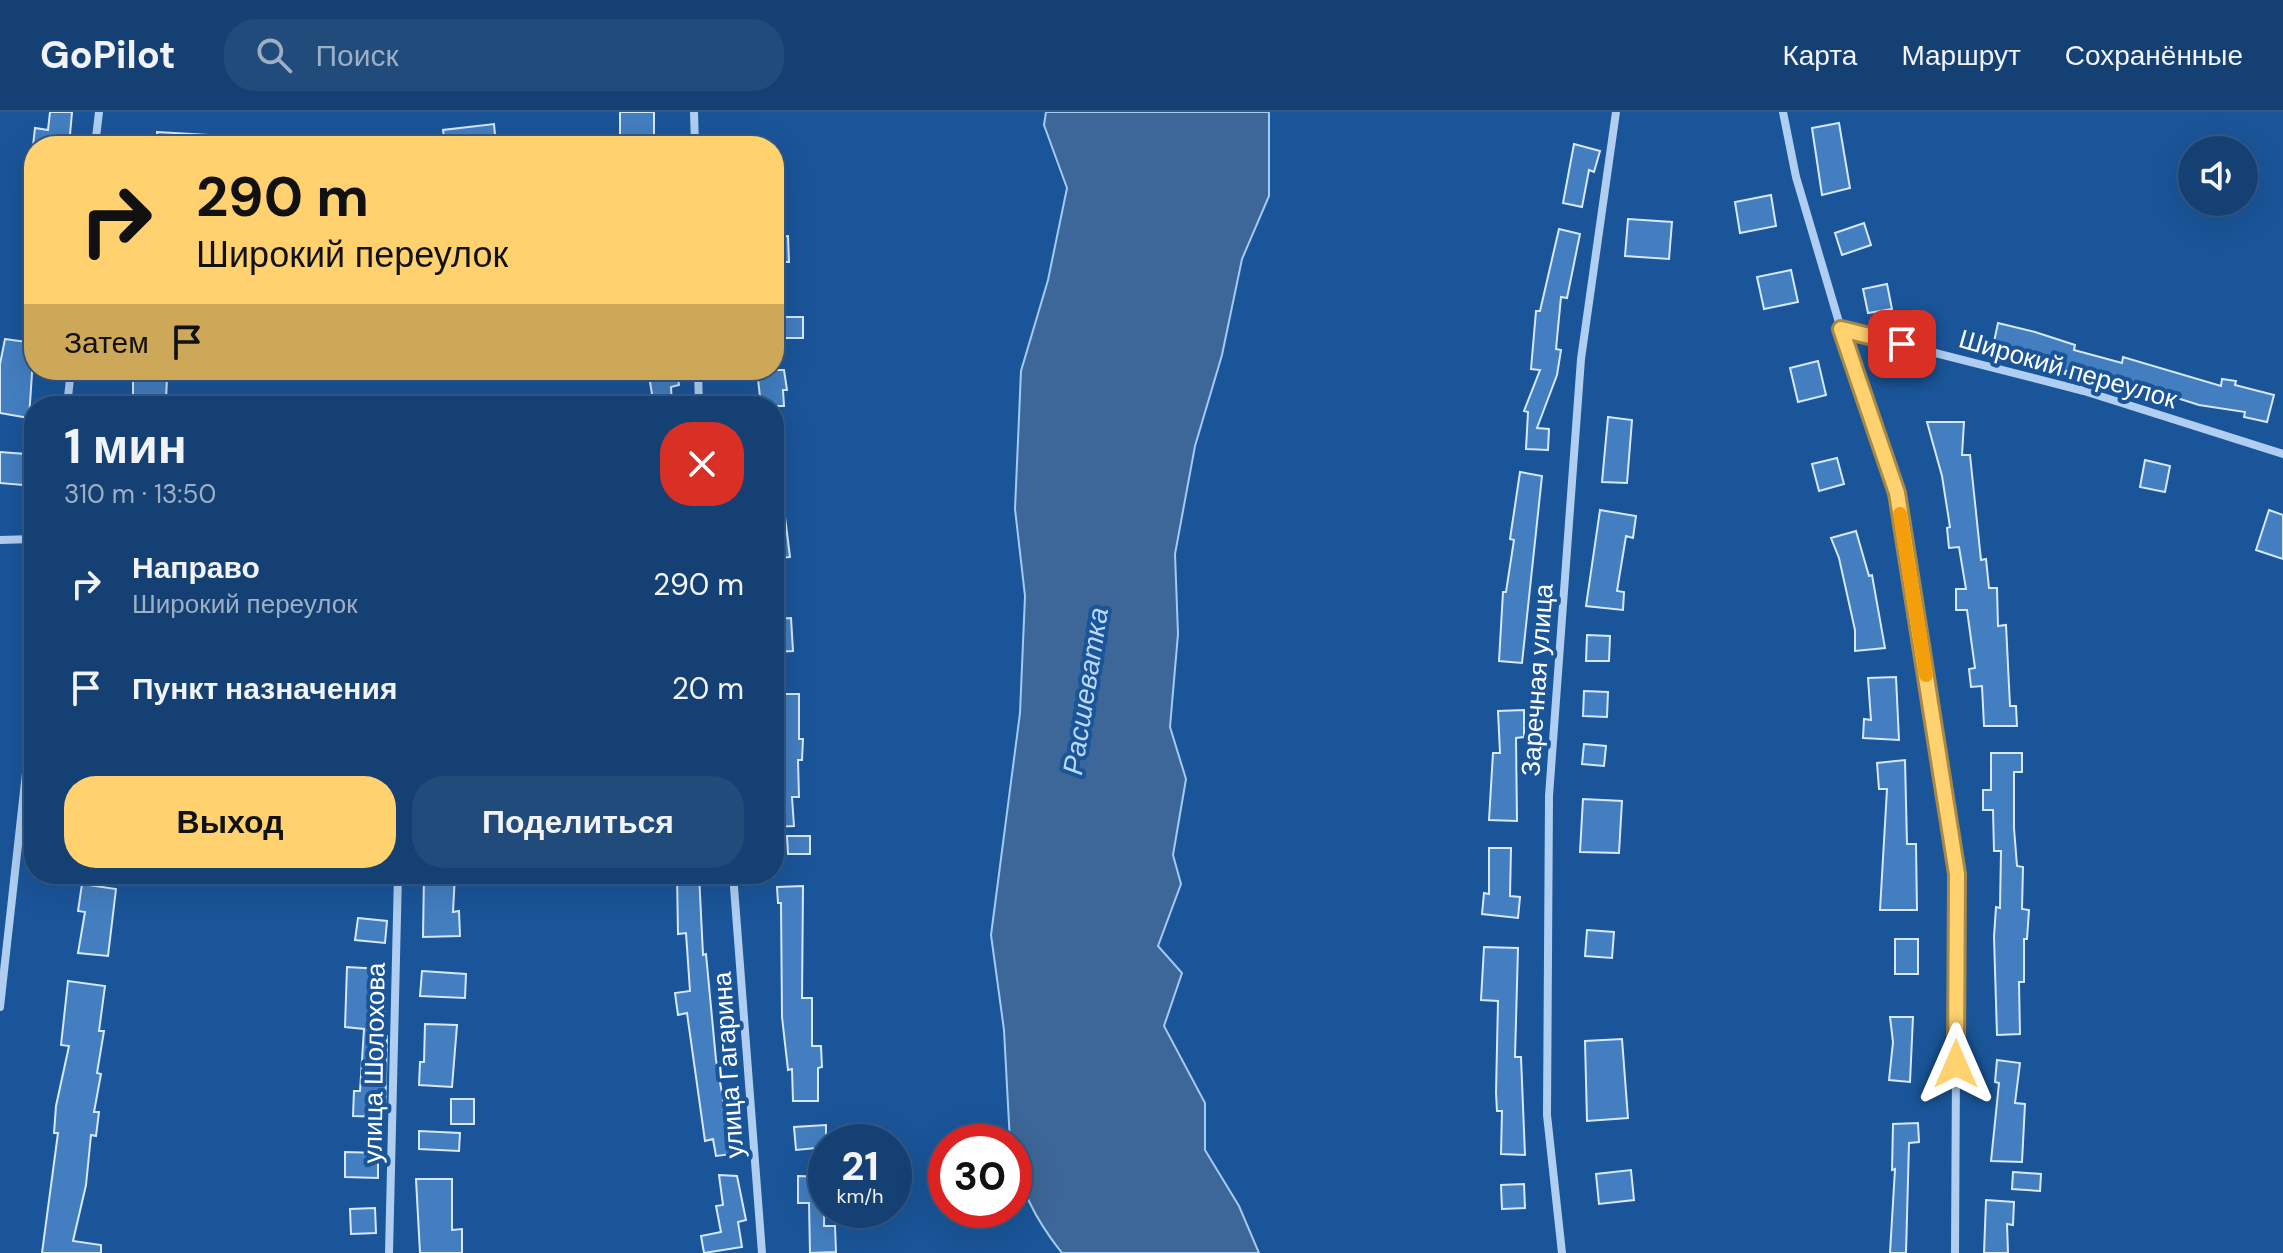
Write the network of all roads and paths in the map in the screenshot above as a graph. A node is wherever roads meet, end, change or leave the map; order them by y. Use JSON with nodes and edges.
{"nodes":[{"id":1,"x":99,"y":112,"type":"edge"},
{"id":2,"x":694,"y":112,"type":"edge"},
{"id":3,"x":1616,"y":112,"type":"edge"},
{"id":4,"x":1783,"y":112,"type":"edge"},
{"id":5,"x":96,"y":136,"type":"edge"},
{"id":6,"x":695,"y":136,"type":"edge"},
{"id":7,"x":1841,"y":329,"type":"junction"},
{"id":8,"x":2283,"y":454,"type":"edge"},
{"id":9,"x":24,"y":539,"type":"edge"},
{"id":10,"x":0,"y":540,"type":"edge"},
{"id":11,"x":24,"y":791,"type":"edge"},
{"id":12,"x":398,"y":884,"type":"edge"},
{"id":13,"x":734,"y":884,"type":"edge"},
{"id":14,"x":0,"y":1007,"type":"edge"},
{"id":15,"x":389,"y":1253,"type":"edge"},
{"id":16,"x":762,"y":1253,"type":"edge"},
{"id":17,"x":1562,"y":1253,"type":"edge"},
{"id":18,"x":1955,"y":1253,"type":"edge"}],
"edges":[{"from":1,"to":5,"type":"street"},
{"from":2,"to":6,"type":"street"},
{"from":3,"to":17,"type":"street","name":"Заречная улица"},
{"from":4,"to":7,"type":"street"},
{"from":7,"to":8,"type":"street","name":"Широкий переулок"},
{"from":7,"to":18,"type":"street"},
{"from":9,"to":10,"type":"street"},
{"from":11,"to":14,"type":"street"},
{"from":12,"to":15,"type":"street","name":"улица Шолохова"},
{"from":13,"to":16,"type":"street","name":"улица Гагарина"}]}
